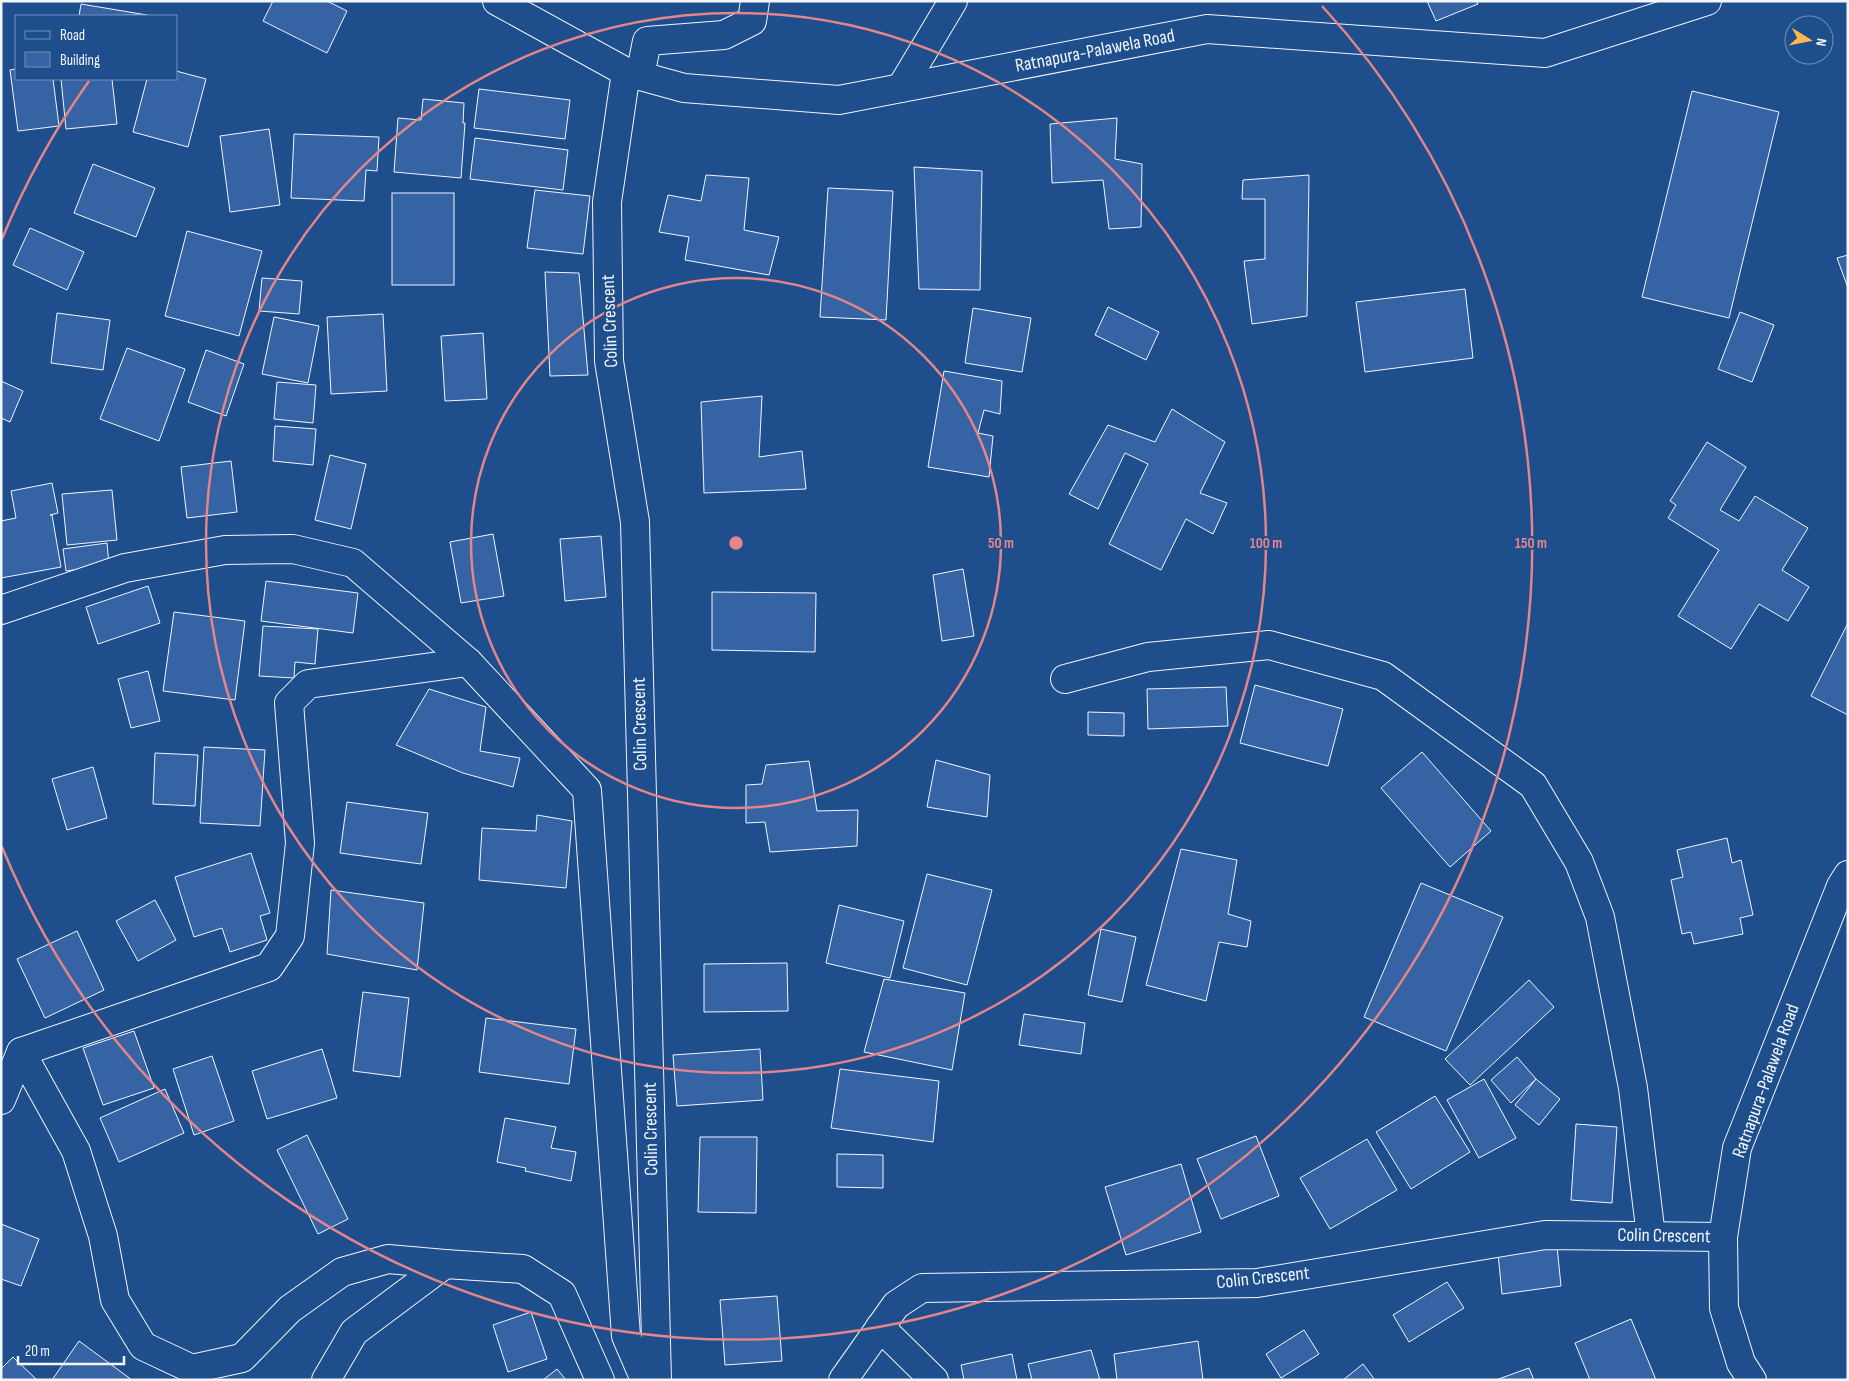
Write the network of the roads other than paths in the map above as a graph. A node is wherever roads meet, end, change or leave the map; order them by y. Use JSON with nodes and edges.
{"nodes":[{"id":1,"x":497,"y":1,"type":"edge"},
{"id":2,"x":953,"y":1,"type":"edge"},
{"id":3,"x":1707,"y":1,"type":"edge"},
{"id":4,"x":755,"y":2,"type":"edge"},
{"id":5,"x":633,"y":74,"type":"junction"},
{"id":6,"x":901,"y":88,"type":"junction"},
{"id":7,"x":1,"y":610,"type":"edge"},
{"id":8,"x":468,"y":662,"type":"junction"},
{"id":9,"x":1065,"y":679,"type":"dead end"},
{"id":10,"x":1848,"y":875,"type":"edge"},
{"id":11,"x":21,"y":1052,"type":"junction"},
{"id":12,"x":1,"y":1100,"type":"edge"},
{"id":13,"x":1651,"y":1236,"type":"junction"},
{"id":14,"x":1723,"y":1237,"type":"junction"},
{"id":15,"x":445,"y":1264,"type":"junction"},
{"id":16,"x":880,"y":1327,"type":"junction"},
{"id":17,"x":326,"y":1380,"type":"edge"},
{"id":18,"x":600,"y":1380,"type":"edge"},
{"id":19,"x":645,"y":1380,"type":"edge"},
{"id":20,"x":657,"y":1380,"type":"edge"},
{"id":21,"x":842,"y":1380,"type":"edge"},
{"id":22,"x":934,"y":1380,"type":"edge"},
{"id":23,"x":1752,"y":1380,"type":"edge"}],
"edges":[{"from":1,"to":5,"type":"street","name":"Ratnapura-Palawela Road"},
{"from":2,"to":6,"type":"street"},
{"from":3,"to":6,"type":"street","name":"Ratnapura-Palawela Road"},
{"from":4,"to":5,"type":"street","name":"Colin Crescent"},
{"from":5,"to":6,"type":"street","name":"Ratnapura-Palawela Road"},
{"from":5,"to":20,"type":"street","name":"Colin Crescent"},
{"from":7,"to":8,"type":"street"},
{"from":8,"to":11,"type":"street"},
{"from":8,"to":19,"type":"street"},
{"from":9,"to":13,"type":"street"},
{"from":10,"to":14,"type":"street","name":"Ratnapura-Palawela Road"},
{"from":11,"to":12,"type":"street"},
{"from":11,"to":15,"type":"street"},
{"from":13,"to":14,"type":"street","name":"Colin Crescent"},
{"from":13,"to":16,"type":"street","name":"Colin Crescent"},
{"from":14,"to":23,"type":"street","name":"Ratnapura-Palawela Road"},
{"from":15,"to":17,"type":"street"},
{"from":15,"to":18,"type":"street"},
{"from":16,"to":21,"type":"street","name":"Colin Crescent"},
{"from":16,"to":22,"type":"street"}]}
